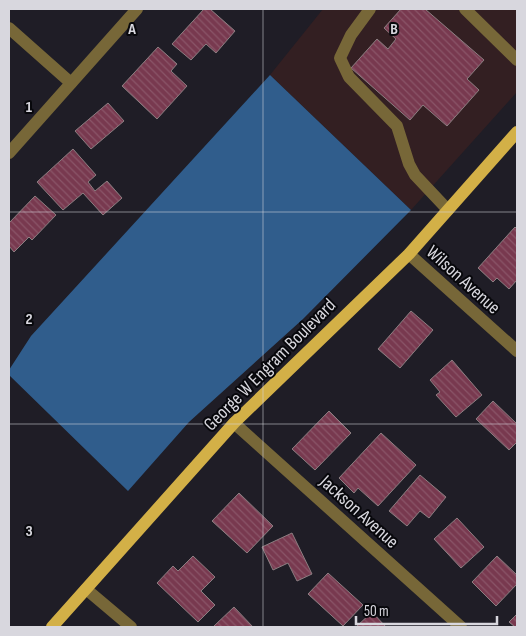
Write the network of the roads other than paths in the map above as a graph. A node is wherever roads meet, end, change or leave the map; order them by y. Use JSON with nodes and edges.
{"nodes":[{"id":1,"x":137,"y":9,"type":"edge"},
{"id":2,"x":370,"y":9,"type":"edge"},
{"id":3,"x":465,"y":9,"type":"edge"},
{"id":4,"x":9,"y":28,"type":"edge"},
{"id":5,"x":517,"y":60,"type":"edge"},
{"id":6,"x":71,"y":83,"type":"junction"},
{"id":7,"x":517,"y":132,"type":"edge"},
{"id":8,"x":9,"y":153,"type":"edge"},
{"id":9,"x":448,"y":210,"type":"junction"},
{"id":10,"x":408,"y":254,"type":"junction"},
{"id":11,"x":517,"y":352,"type":"edge"},
{"id":12,"x":234,"y":423,"type":"junction"},
{"id":13,"x":86,"y":589,"type":"junction"},
{"id":14,"x":52,"y":627,"type":"edge"},
{"id":15,"x":131,"y":627,"type":"edge"},
{"id":16,"x":461,"y":627,"type":"edge"}],
"edges":[{"from":1,"to":6,"type":"street"},
{"from":2,"to":9,"type":"street"},
{"from":3,"to":5,"type":"street"},
{"from":4,"to":6,"type":"street"},
{"from":6,"to":8,"type":"street"},
{"from":7,"to":9,"type":"main road","name":"George W Engram Boulevard"},
{"from":9,"to":10,"type":"main road","name":"George W Engram Boulevard"},
{"from":10,"to":11,"type":"street","name":"Wilson Avenue"},
{"from":10,"to":12,"type":"main road","name":"George W Engram Boulevard"},
{"from":12,"to":13,"type":"main road","name":"George W Engram Boulevard"},
{"from":12,"to":16,"type":"street","name":"Jackson Avenue"},
{"from":13,"to":14,"type":"main road","name":"George W Engram Boulevard"},
{"from":13,"to":15,"type":"street"}]}
